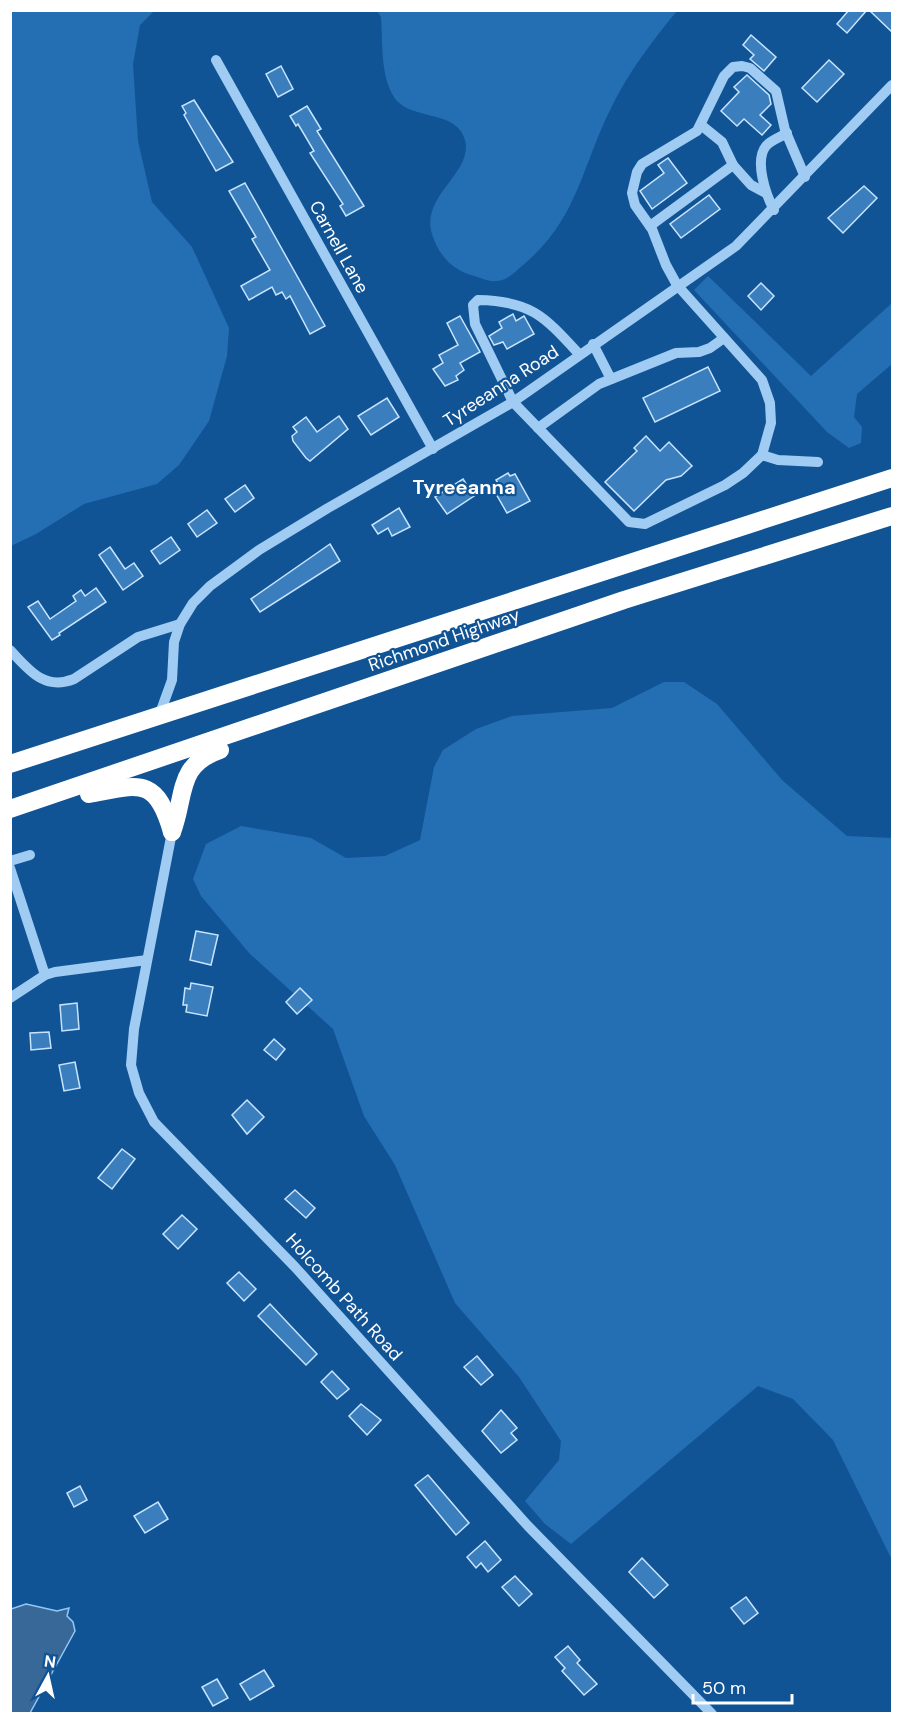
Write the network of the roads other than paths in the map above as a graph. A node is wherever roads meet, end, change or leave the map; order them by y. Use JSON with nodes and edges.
{"nodes":[{"id":1,"x":216,"y":60,"type":"dead end"},
{"id":2,"x":892,"y":85,"type":"edge"},
{"id":3,"x":701,"y":125,"type":"junction"},
{"id":4,"x":787,"y":133,"type":"junction"},
{"id":5,"x":733,"y":165,"type":"junction"},
{"id":6,"x":805,"y":177,"type":"junction"},
{"id":7,"x":766,"y":193,"type":"junction"},
{"id":8,"x":774,"y":210,"type":"junction"},
{"id":9,"x":650,"y":226,"type":"junction"},
{"id":10,"x":677,"y":285,"type":"junction"},
{"id":11,"x":724,"y":338,"type":"junction"},
{"id":12,"x":593,"y":344,"type":"junction"},
{"id":13,"x":579,"y":354,"type":"junction"},
{"id":14,"x":611,"y":379,"type":"junction"},
{"id":15,"x":513,"y":402,"type":"junction"},
{"id":16,"x":538,"y":428,"type":"junction"},
{"id":17,"x":432,"y":450,"type":"junction"},
{"id":18,"x":762,"y":455,"type":"junction"},
{"id":19,"x":818,"y":462,"type":"dead end"},
{"id":20,"x":892,"y":478,"type":"edge"},
{"id":21,"x":892,"y":516,"type":"edge"},
{"id":22,"x":706,"y":575,"type":"junction"},
{"id":23,"x":180,"y":624,"type":"junction"},
{"id":24,"x":10,"y":650,"type":"edge"},
{"id":25,"x":159,"y":717,"type":"junction"},
{"id":26,"x":10,"y":764,"type":"edge"},
{"id":27,"x":16,"y":807,"type":"edge"},
{"id":28,"x":172,"y":832,"type":"junction"},
{"id":29,"x":30,"y":855,"type":"dead end"},
{"id":30,"x":10,"y":861,"type":"edge"},
{"id":31,"x":10,"y":868,"type":"edge"},
{"id":32,"x":147,"y":960,"type":"junction"},
{"id":33,"x":45,"y":975,"type":"junction"},
{"id":34,"x":10,"y":998,"type":"edge"},
{"id":35,"x":712,"y":1713,"type":"edge"}],
"edges":[{"from":1,"to":17,"type":"street","name":"Carnell Lane"},
{"from":2,"to":6,"type":"street","name":"Tyreeanna Road"},
{"from":3,"to":4,"type":"street"},
{"from":3,"to":5,"type":"street"},
{"from":3,"to":9,"type":"street"},
{"from":4,"to":6,"type":"street"},
{"from":4,"to":7,"type":"street"},
{"from":5,"to":7,"type":"street"},
{"from":5,"to":9,"type":"street"},
{"from":6,"to":8,"type":"street","name":"Tyreeanna Road"},
{"from":7,"to":8,"type":"street"},
{"from":8,"to":10,"type":"street","name":"Tyreeanna Road"},
{"from":9,"to":10,"type":"street"},
{"from":10,"to":11,"type":"street"},
{"from":10,"to":12,"type":"street","name":"Tyreeanna Road"},
{"from":11,"to":14,"type":"street"},
{"from":11,"to":18,"type":"street"},
{"from":12,"to":13,"type":"street","name":"Tyreeanna Road"},
{"from":12,"to":14,"type":"street"},
{"from":13,"to":15,"type":"street","name":"Tyreeanna Road"},
{"from":13,"to":15,"type":"street"},
{"from":14,"to":16,"type":"street"},
{"from":15,"to":16,"type":"street"},
{"from":15,"to":17,"type":"street","name":"Tyreeanna Road"},
{"from":16,"to":18,"type":"street"},
{"from":17,"to":23,"type":"street","name":"Tyreeanna Road"},
{"from":18,"to":19,"type":"street"},
{"from":20,"to":25,"type":"highway","name":"Richmond Highway"},
{"from":21,"to":22,"type":"highway","name":"Richmond Highway"},
{"from":22,"to":27,"type":"highway","name":"Richmond Highway"},
{"from":22,"to":28,"type":"highway"},
{"from":23,"to":24,"type":"street"},
{"from":23,"to":25,"type":"street","name":"Tyreeanna Road"},
{"from":25,"to":26,"type":"highway","name":"Richmond Highway"},
{"from":27,"to":28,"type":"highway"},
{"from":28,"to":32,"type":"street","name":"Holcomb Path Road"},
{"from":29,"to":30,"type":"street"},
{"from":31,"to":33,"type":"street"},
{"from":32,"to":33,"type":"street"},
{"from":32,"to":35,"type":"street","name":"Holcomb Path Road"},
{"from":33,"to":34,"type":"street"}]}
